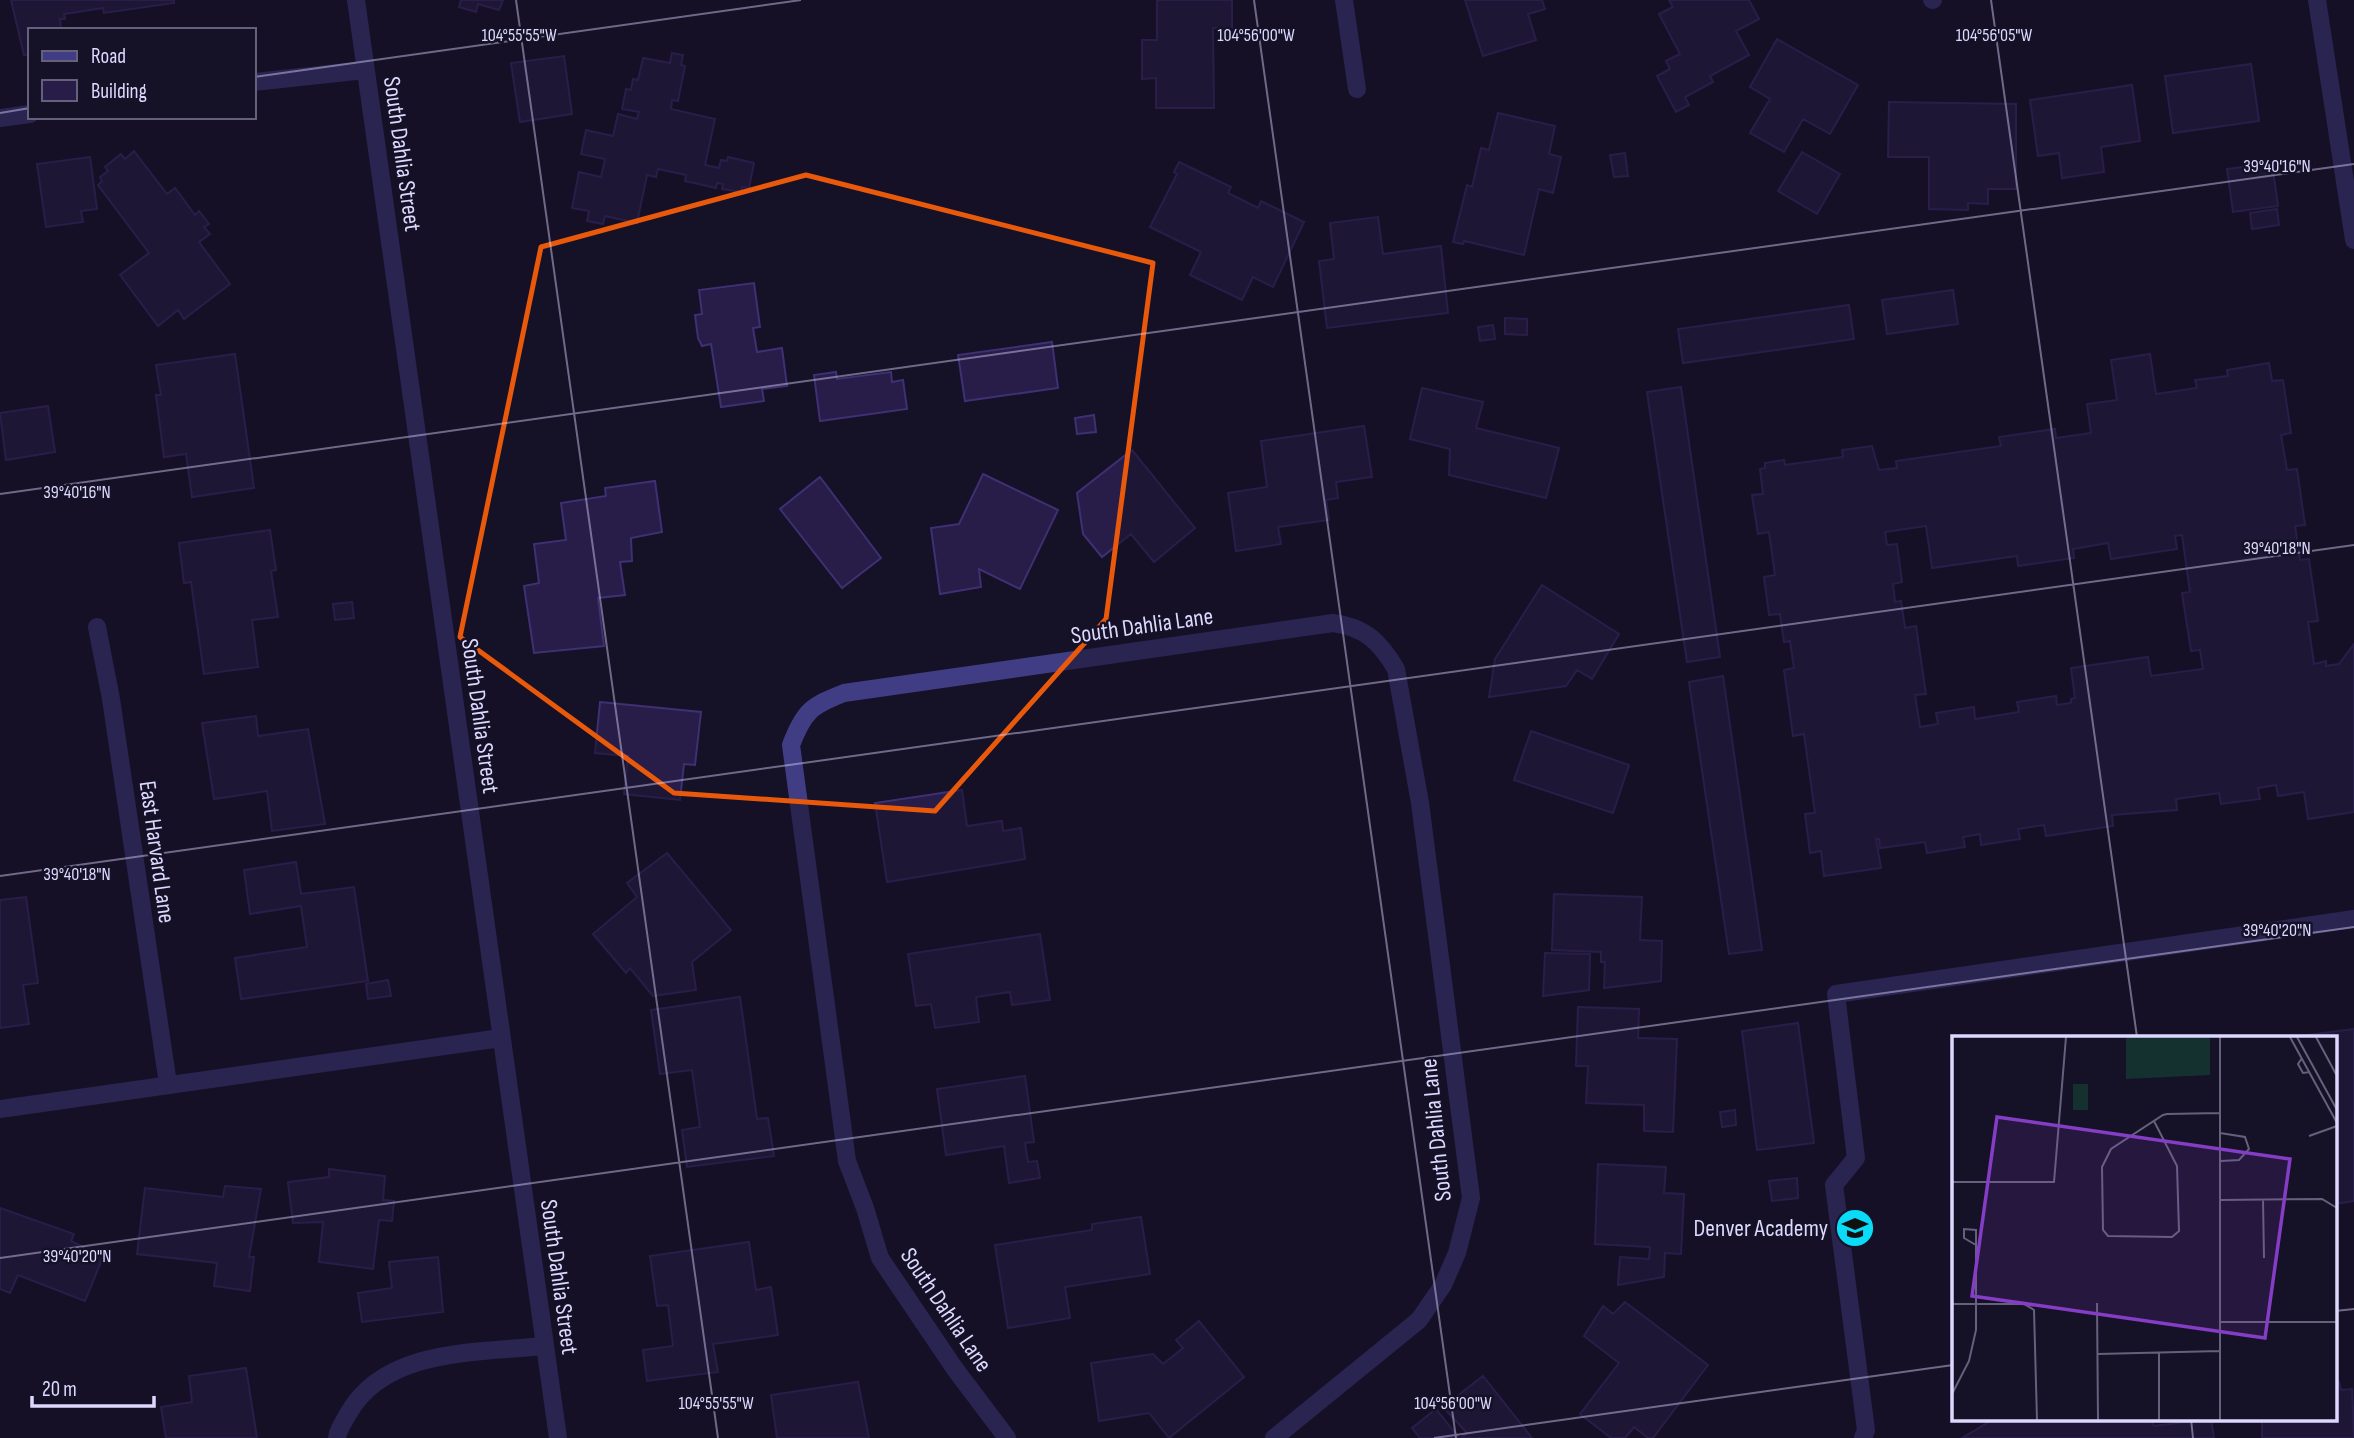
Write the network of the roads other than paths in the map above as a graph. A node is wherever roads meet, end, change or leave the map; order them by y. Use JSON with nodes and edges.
{"nodes":[{"id":1,"x":356,"y":0,"type":"edge"},
{"id":2,"x":1344,"y":0,"type":"edge"},
{"id":3,"x":2317,"y":0,"type":"edge"},
{"id":4,"x":365,"y":70,"type":"junction"},
{"id":5,"x":256,"y":82,"type":"edge"},
{"id":6,"x":1357,"y":89,"type":"dead end"},
{"id":7,"x":28,"y":114,"type":"edge"},
{"id":8,"x":0,"y":118,"type":"edge"},
{"id":9,"x":2354,"y":240,"type":"edge"},
{"id":10,"x":97,"y":627,"type":"dead end"},
{"id":11,"x":2354,"y":919,"type":"edge"},
{"id":12,"x":500,"y":1038,"type":"junction"},
{"id":13,"x":168,"y":1084,"type":"junction"},
{"id":14,"x":0,"y":1109,"type":"edge"},
{"id":15,"x":543,"y":1346,"type":"junction"},
{"id":16,"x":337,"y":1438,"type":"edge"},
{"id":17,"x":558,"y":1438,"type":"edge"},
{"id":18,"x":1007,"y":1438,"type":"edge"},
{"id":19,"x":1274,"y":1438,"type":"edge"},
{"id":20,"x":1863,"y":1438,"type":"edge"}],
"edges":[{"from":1,"to":4,"type":"street","name":"South Dahlia Street"},
{"from":2,"to":6,"type":"street"},
{"from":3,"to":9,"type":"street"},
{"from":4,"to":5,"type":"street"},
{"from":4,"to":12,"type":"street","name":"South Dahlia Street"},
{"from":7,"to":8,"type":"street"},
{"from":10,"to":13,"type":"street","name":"East Harvard Lane"},
{"from":11,"to":20,"type":"street"},
{"from":12,"to":13,"type":"street"},
{"from":12,"to":15,"type":"street","name":"South Dahlia Street"},
{"from":13,"to":14,"type":"street"},
{"from":15,"to":16,"type":"street"},
{"from":15,"to":17,"type":"street","name":"South Dahlia Street"},
{"from":18,"to":19,"type":"street","name":"South Dahlia Lane"}]}
